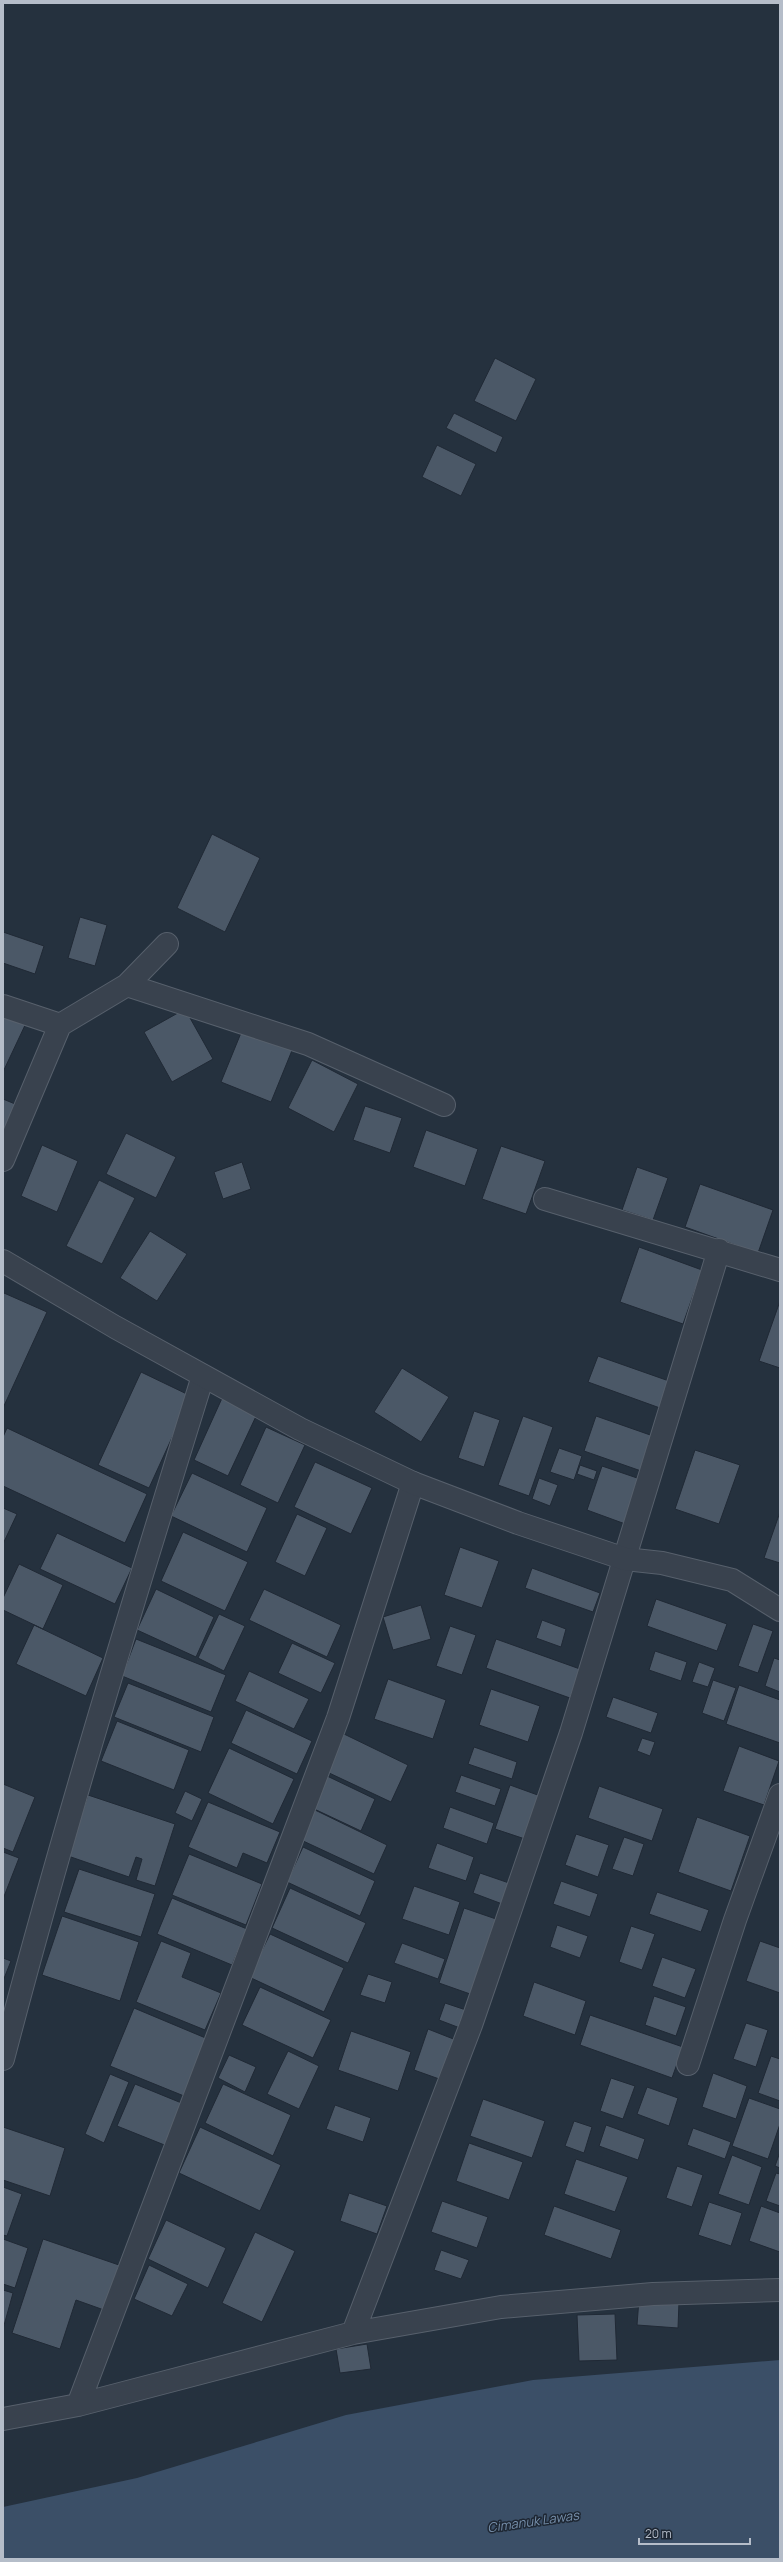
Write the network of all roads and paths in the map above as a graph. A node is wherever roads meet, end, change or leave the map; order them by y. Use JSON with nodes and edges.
{"nodes":[{"id":1,"x":167,"y":944,"type":"dead end"},
{"id":2,"x":127,"y":985,"type":"junction"},
{"id":3,"x":3,"y":1006,"type":"edge"},
{"id":4,"x":60,"y":1025,"type":"junction"},
{"id":5,"x":444,"y":1105,"type":"dead end"},
{"id":6,"x":3,"y":1160,"type":"edge"},
{"id":7,"x":544,"y":1199,"type":"dead end"},
{"id":8,"x":719,"y":1250,"type":"junction"},
{"id":9,"x":3,"y":1260,"type":"edge"},
{"id":10,"x":780,"y":1270,"type":"edge"},
{"id":11,"x":203,"y":1376,"type":"junction"},
{"id":12,"x":413,"y":1483,"type":"junction"},
{"id":13,"x":625,"y":1559,"type":"junction"},
{"id":14,"x":780,"y":1610,"type":"edge"},
{"id":15,"x":780,"y":1795,"type":"edge"},
{"id":16,"x":3,"y":2059,"type":"edge"},
{"id":17,"x":688,"y":2064,"type":"dead end"},
{"id":18,"x":780,"y":2290,"type":"edge"},
{"id":19,"x":353,"y":2333,"type":"junction"},
{"id":20,"x":78,"y":2405,"type":"junction"},
{"id":21,"x":3,"y":2419,"type":"edge"}],
"edges":[{"from":1,"to":2,"type":"street"},
{"from":2,"to":4,"type":"street"},
{"from":2,"to":5,"type":"street"},
{"from":3,"to":4,"type":"street"},
{"from":4,"to":6,"type":"street"},
{"from":7,"to":8,"type":"street"},
{"from":8,"to":10,"type":"street"},
{"from":8,"to":13,"type":"street"},
{"from":9,"to":11,"type":"street"},
{"from":11,"to":12,"type":"street"},
{"from":11,"to":16,"type":"street"},
{"from":12,"to":13,"type":"street"},
{"from":12,"to":20,"type":"street"},
{"from":13,"to":14,"type":"street"},
{"from":13,"to":19,"type":"street"},
{"from":15,"to":17,"type":"street"},
{"from":18,"to":19,"type":"street"},
{"from":19,"to":20,"type":"street"},
{"from":20,"to":21,"type":"street"}]}
